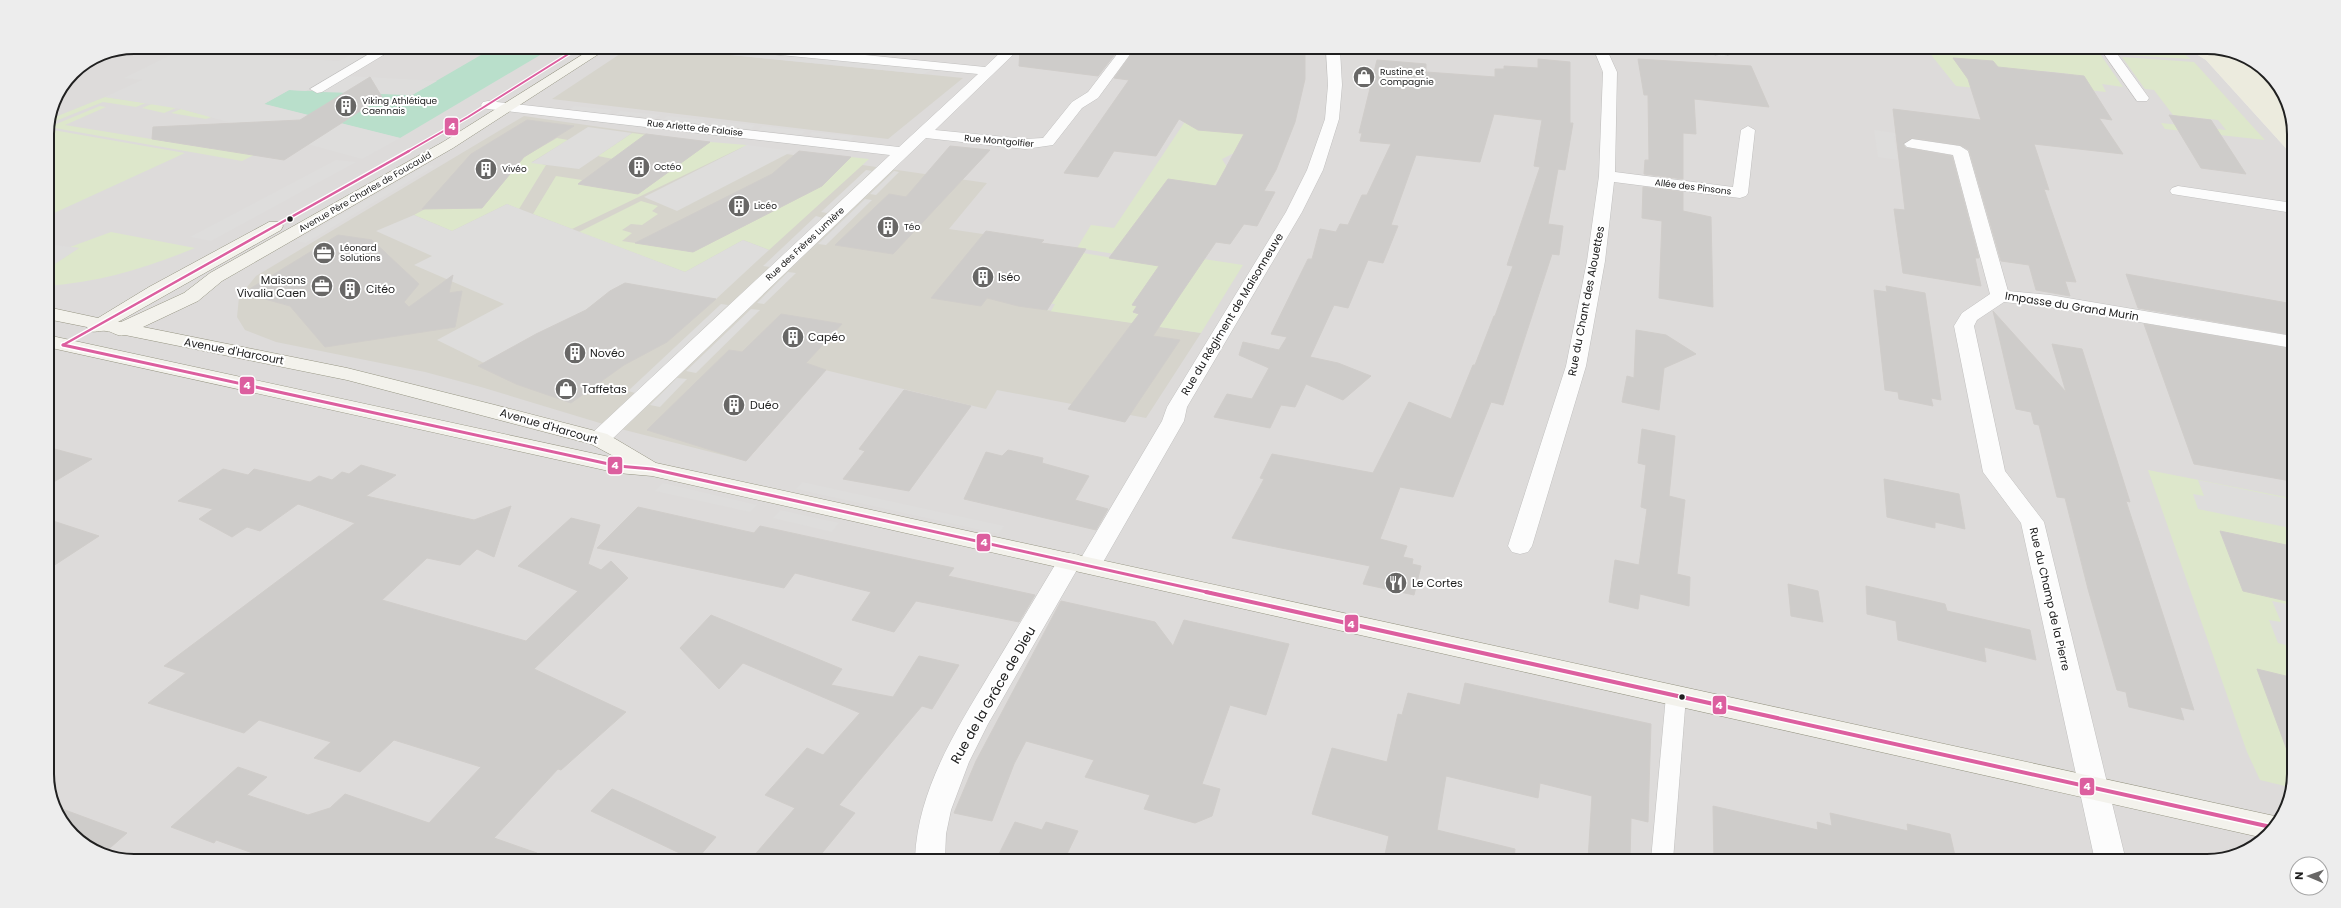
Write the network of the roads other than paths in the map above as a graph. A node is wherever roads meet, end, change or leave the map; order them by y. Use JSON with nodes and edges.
{"nodes":[{"id":1,"x":378,"y":54,"type":"edge"},
{"id":2,"x":569,"y":54,"type":"edge"},
{"id":3,"x":593,"y":54,"type":"edge"},
{"id":4,"x":811,"y":54,"type":"edge"},
{"id":5,"x":1007,"y":54,"type":"edge"},
{"id":6,"x":1124,"y":54,"type":"edge"},
{"id":7,"x":1333,"y":54,"type":"edge"},
{"id":8,"x":1602,"y":54,"type":"edge"},
{"id":9,"x":2110,"y":54,"type":"edge"},
{"id":10,"x":988,"y":71,"type":"junction"},
{"id":11,"x":317,"y":89,"type":"dead end"},
{"id":12,"x":2142,"y":98,"type":"dead end"},
{"id":13,"x":488,"y":105,"type":"junction"},
{"id":14,"x":510,"y":107,"type":"junction"},
{"id":15,"x":1748,"y":130,"type":"dead end"},
{"id":16,"x":922,"y":133,"type":"junction"},
{"id":17,"x":1912,"y":144,"type":"dead end"},
{"id":18,"x":902,"y":152,"type":"junction"},
{"id":19,"x":1607,"y":176,"type":"junction"},
{"id":20,"x":2178,"y":191,"type":"dead end"},
{"id":21,"x":2287,"y":207,"type":"edge"},
{"id":22,"x":295,"y":216,"type":"junction"},
{"id":23,"x":316,"y":220,"type":"junction"},
{"id":24,"x":2000,"y":296,"type":"junction"},
{"id":25,"x":54,"y":314,"type":"edge"},
{"id":26,"x":101,"y":324,"type":"junction"},
{"id":27,"x":123,"y":329,"type":"junction"},
{"id":28,"x":2287,"y":341,"type":"edge"},
{"id":29,"x":55,"y":343,"type":"edge"},
{"id":30,"x":86,"y":350,"type":"junction"},
{"id":31,"x":599,"y":439,"type":"junction"},
{"id":32,"x":652,"y":469,"type":"junction"},
{"id":33,"x":1520,"y":546,"type":"dead end"},
{"id":34,"x":1079,"y":563,"type":"junction"},
{"id":35,"x":1676,"y":696,"type":"junction"},
{"id":36,"x":2094,"y":789,"type":"junction"},
{"id":37,"x":2268,"y":826,"type":"edge"},
{"id":38,"x":930,"y":854,"type":"edge"},
{"id":39,"x":1663,"y":854,"type":"edge"},
{"id":40,"x":2109,"y":854,"type":"edge"}],
"edges":[{"from":1,"to":11,"type":"street"},
{"from":2,"to":13,"type":"main road","name":"Avenue Père Charles de Foucauld"},
{"from":3,"to":14,"type":"main road","name":"Avenue Père Charles de Foucauld"},
{"from":4,"to":10,"type":"street"},
{"from":5,"to":10,"type":"street","name":"Rue des Frères Lumière"},
{"from":6,"to":16,"type":"street","name":"Rue Montgolfier"},
{"from":7,"to":34,"type":"street","name":"Rue du Régiment de Maisonneuve"},
{"from":8,"to":19,"type":"street","name":"Rue du Chant des Alouettes"},
{"from":9,"to":12,"type":"street"},
{"from":10,"to":16,"type":"street","name":"Rue des Frères Lumière"},
{"from":13,"to":14,"type":"street","name":"Rue Arlette de Falaise"},
{"from":13,"to":22,"type":"main road","name":"Avenue Père Charles de Foucauld"},
{"from":14,"to":18,"type":"street","name":"Rue Arlette de Falaise"},
{"from":14,"to":23,"type":"main road","name":"Avenue Père Charles de Foucauld"},
{"from":15,"to":19,"type":"street","name":"Allée des Pinsons"},
{"from":16,"to":18,"type":"street","name":"Rue des Frères Lumière"},
{"from":17,"to":24,"type":"street","name":"Impasse du Grand Murin"},
{"from":18,"to":31,"type":"street","name":"Rue des Frères Lumière"},
{"from":19,"to":33,"type":"street","name":"Rue du Chant des Alouettes"},
{"from":20,"to":21,"type":"street"},
{"from":22,"to":23,"type":"main road"},
{"from":22,"to":26,"type":"main road","name":"Avenue Père Charles de Foucauld"},
{"from":23,"to":27,"type":"main road","name":"Avenue Père Charles de Foucauld"},
{"from":24,"to":28,"type":"street","name":"Impasse du Grand Murin"},
{"from":24,"to":36,"type":"street","name":"Rue du Champ de la Pierre"},
{"from":25,"to":26,"type":"main road","name":"Avenue d'Harcourt"},
{"from":26,"to":27,"type":"main road","name":"Avenue d'Harcourt"},
{"from":26,"to":29,"type":"main road","name":"Avenue Père Charles de Foucauld"},
{"from":27,"to":30,"type":"main road","name":"Avenue Père Charles de Foucauld"},
{"from":27,"to":31,"type":"main road","name":"Avenue d'Harcourt"},
{"from":29,"to":30,"type":"main road","name":"Avenue d'Harcourt"},
{"from":30,"to":32,"type":"main road","name":"Avenue d'Harcourt"},
{"from":31,"to":32,"type":"main road","name":"Avenue d'Harcourt"},
{"from":32,"to":34,"type":"main road"},
{"from":34,"to":35,"type":"main road"},
{"from":34,"to":38,"type":"street","name":"Rue de la Grâce de Dieu"},
{"from":35,"to":36,"type":"main road"},
{"from":35,"to":39,"type":"lane"},
{"from":36,"to":37,"type":"main road"},
{"from":36,"to":40,"type":"street","name":"Rue du Champ de la Pierre"}]}
